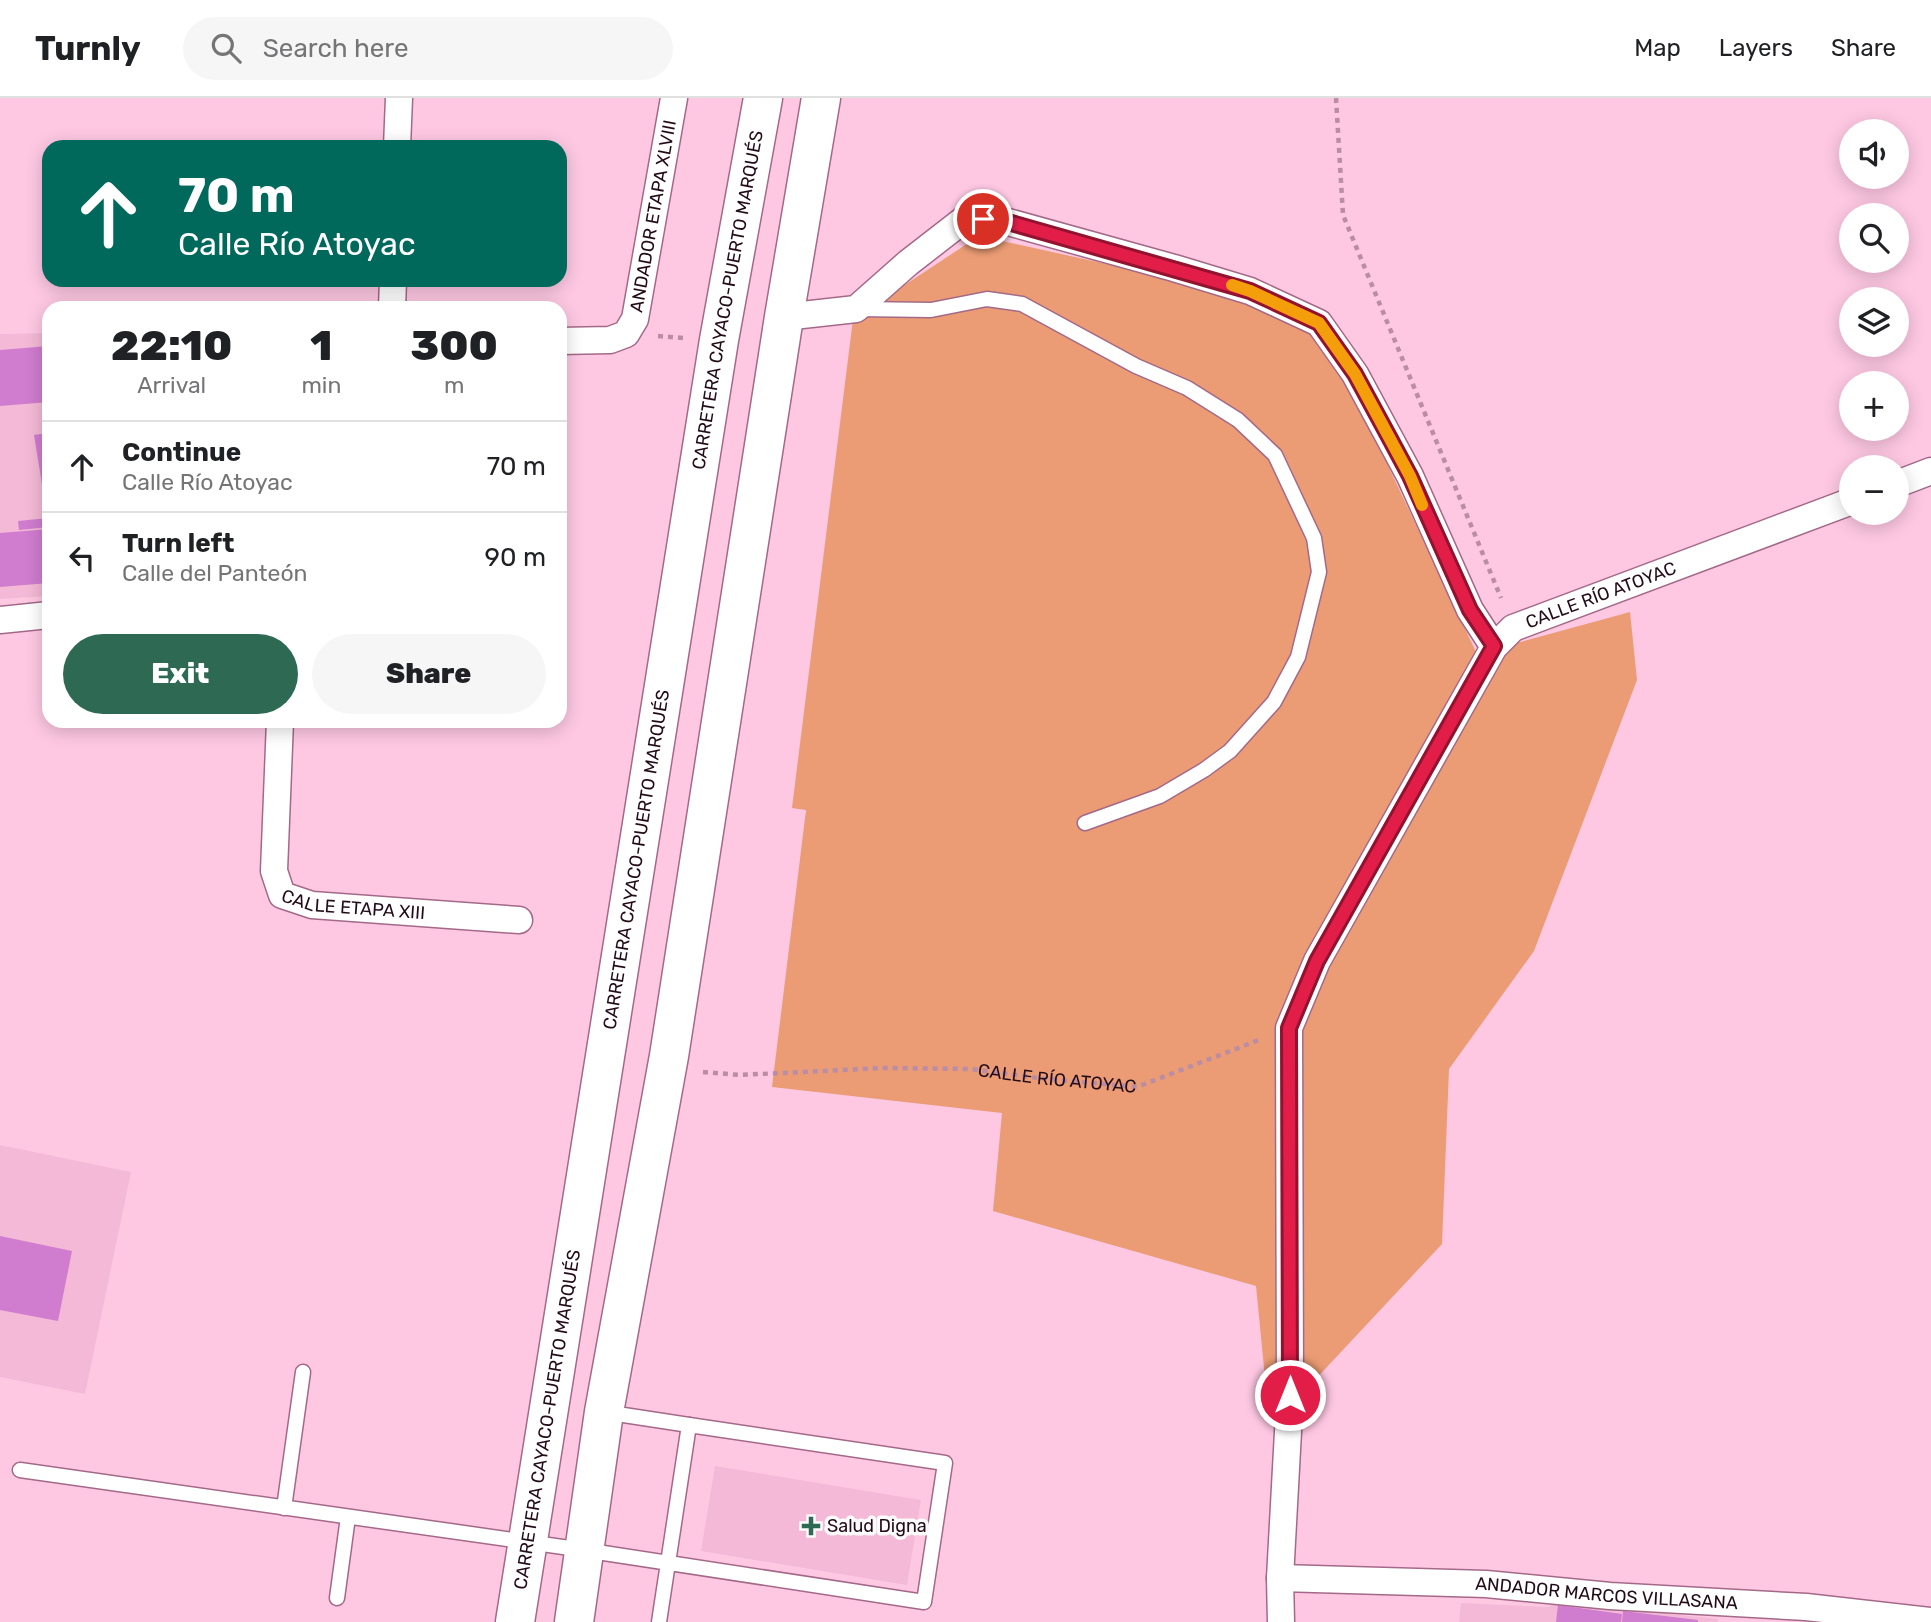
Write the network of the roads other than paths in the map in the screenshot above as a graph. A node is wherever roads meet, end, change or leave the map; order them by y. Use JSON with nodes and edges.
{"nodes":[{"id":1,"x":399,"y":98,"type":"edge"},
{"id":2,"x":674,"y":98,"type":"edge"},
{"id":3,"x":763,"y":98,"type":"edge"},
{"id":4,"x":821,"y":98,"type":"edge"},
{"id":5,"x":397,"y":140,"type":"edge"},
{"id":6,"x":856,"y":309,"type":"junction"},
{"id":7,"x":784,"y":317,"type":"junction"},
{"id":8,"x":567,"y":341,"type":"edge"},
{"id":9,"x":1931,"y":471,"type":"edge"},
{"id":10,"x":1909,"y":479,"type":"edge"},
{"id":11,"x":1839,"y":506,"type":"edge"},
{"id":12,"x":42,"y":616,"type":"edge"},
{"id":13,"x":0,"y":620,"type":"edge"},
{"id":14,"x":1494,"y":646,"type":"junction"},
{"id":15,"x":280,"y":728,"type":"edge"},
{"id":16,"x":1085,"y":822,"type":"dead end"},
{"id":17,"x":519,"y":920,"type":"dead end"},
{"id":18,"x":303,"y":1372,"type":"dead end"},
{"id":19,"x":604,"y":1412,"type":"junction"},
{"id":20,"x":689,"y":1425,"type":"junction"},
{"id":21,"x":20,"y":1470,"type":"dead end"},
{"id":22,"x":284,"y":1508,"type":"junction"},
{"id":23,"x":348,"y":1517,"type":"junction"},
{"id":24,"x":526,"y":1542,"type":"junction"},
{"id":25,"x":584,"y":1550,"type":"junction"},
{"id":26,"x":668,"y":1564,"type":"junction"},
{"id":27,"x":1280,"y":1578,"type":"junction"},
{"id":28,"x":337,"y":1598,"type":"dead end"},
{"id":29,"x":1805,"y":1614,"type":"edge"},
{"id":30,"x":1931,"y":1621,"type":"edge"},
{"id":31,"x":514,"y":1622,"type":"edge"},
{"id":32,"x":574,"y":1622,"type":"edge"},
{"id":33,"x":659,"y":1622,"type":"edge"},
{"id":34,"x":1281,"y":1622,"type":"edge"}],
"edges":[{"from":1,"to":5,"type":"street"},
{"from":2,"to":8,"type":"street","name":"ANDADOR ETAPA XLVIII"},
{"from":3,"to":24,"type":"main road","name":"CARRETERA CAYACO-PUERTO MARQUÉS"},
{"from":4,"to":7,"type":"main road"},
{"from":6,"to":7,"type":"street"},
{"from":6,"to":14,"type":"street"},
{"from":6,"to":16,"type":"lane"},
{"from":7,"to":19,"type":"main road"},
{"from":9,"to":10,"type":"street"},
{"from":11,"to":14,"type":"street","name":"CALLE RÍO ATOYAC"},
{"from":12,"to":13,"type":"street"},
{"from":14,"to":27,"type":"street","name":"CALLE RÍO ATOYAC"},
{"from":15,"to":17,"type":"street","name":"CALLE ETAPA XIII"},
{"from":18,"to":22,"type":"lane"},
{"from":19,"to":20,"type":"lane"},
{"from":19,"to":25,"type":"main road"},
{"from":20,"to":26,"type":"lane"},
{"from":20,"to":26,"type":"lane"},
{"from":21,"to":22,"type":"lane"},
{"from":22,"to":23,"type":"lane"},
{"from":23,"to":24,"type":"lane"},
{"from":23,"to":28,"type":"lane"},
{"from":24,"to":25,"type":"lane"},
{"from":24,"to":31,"type":"main road","name":"CARRETERA CAYACO-PUERTO MARQUÉS"},
{"from":25,"to":26,"type":"lane"},
{"from":25,"to":32,"type":"main road"},
{"from":26,"to":33,"type":"lane"},
{"from":27,"to":29,"type":"street","name":"ANDADOR MARCOS VILLASANA"},
{"from":27,"to":34,"type":"street"},
{"from":29,"to":30,"type":"street","name":"ANDADOR MARCOS VILLASANA"}]}
